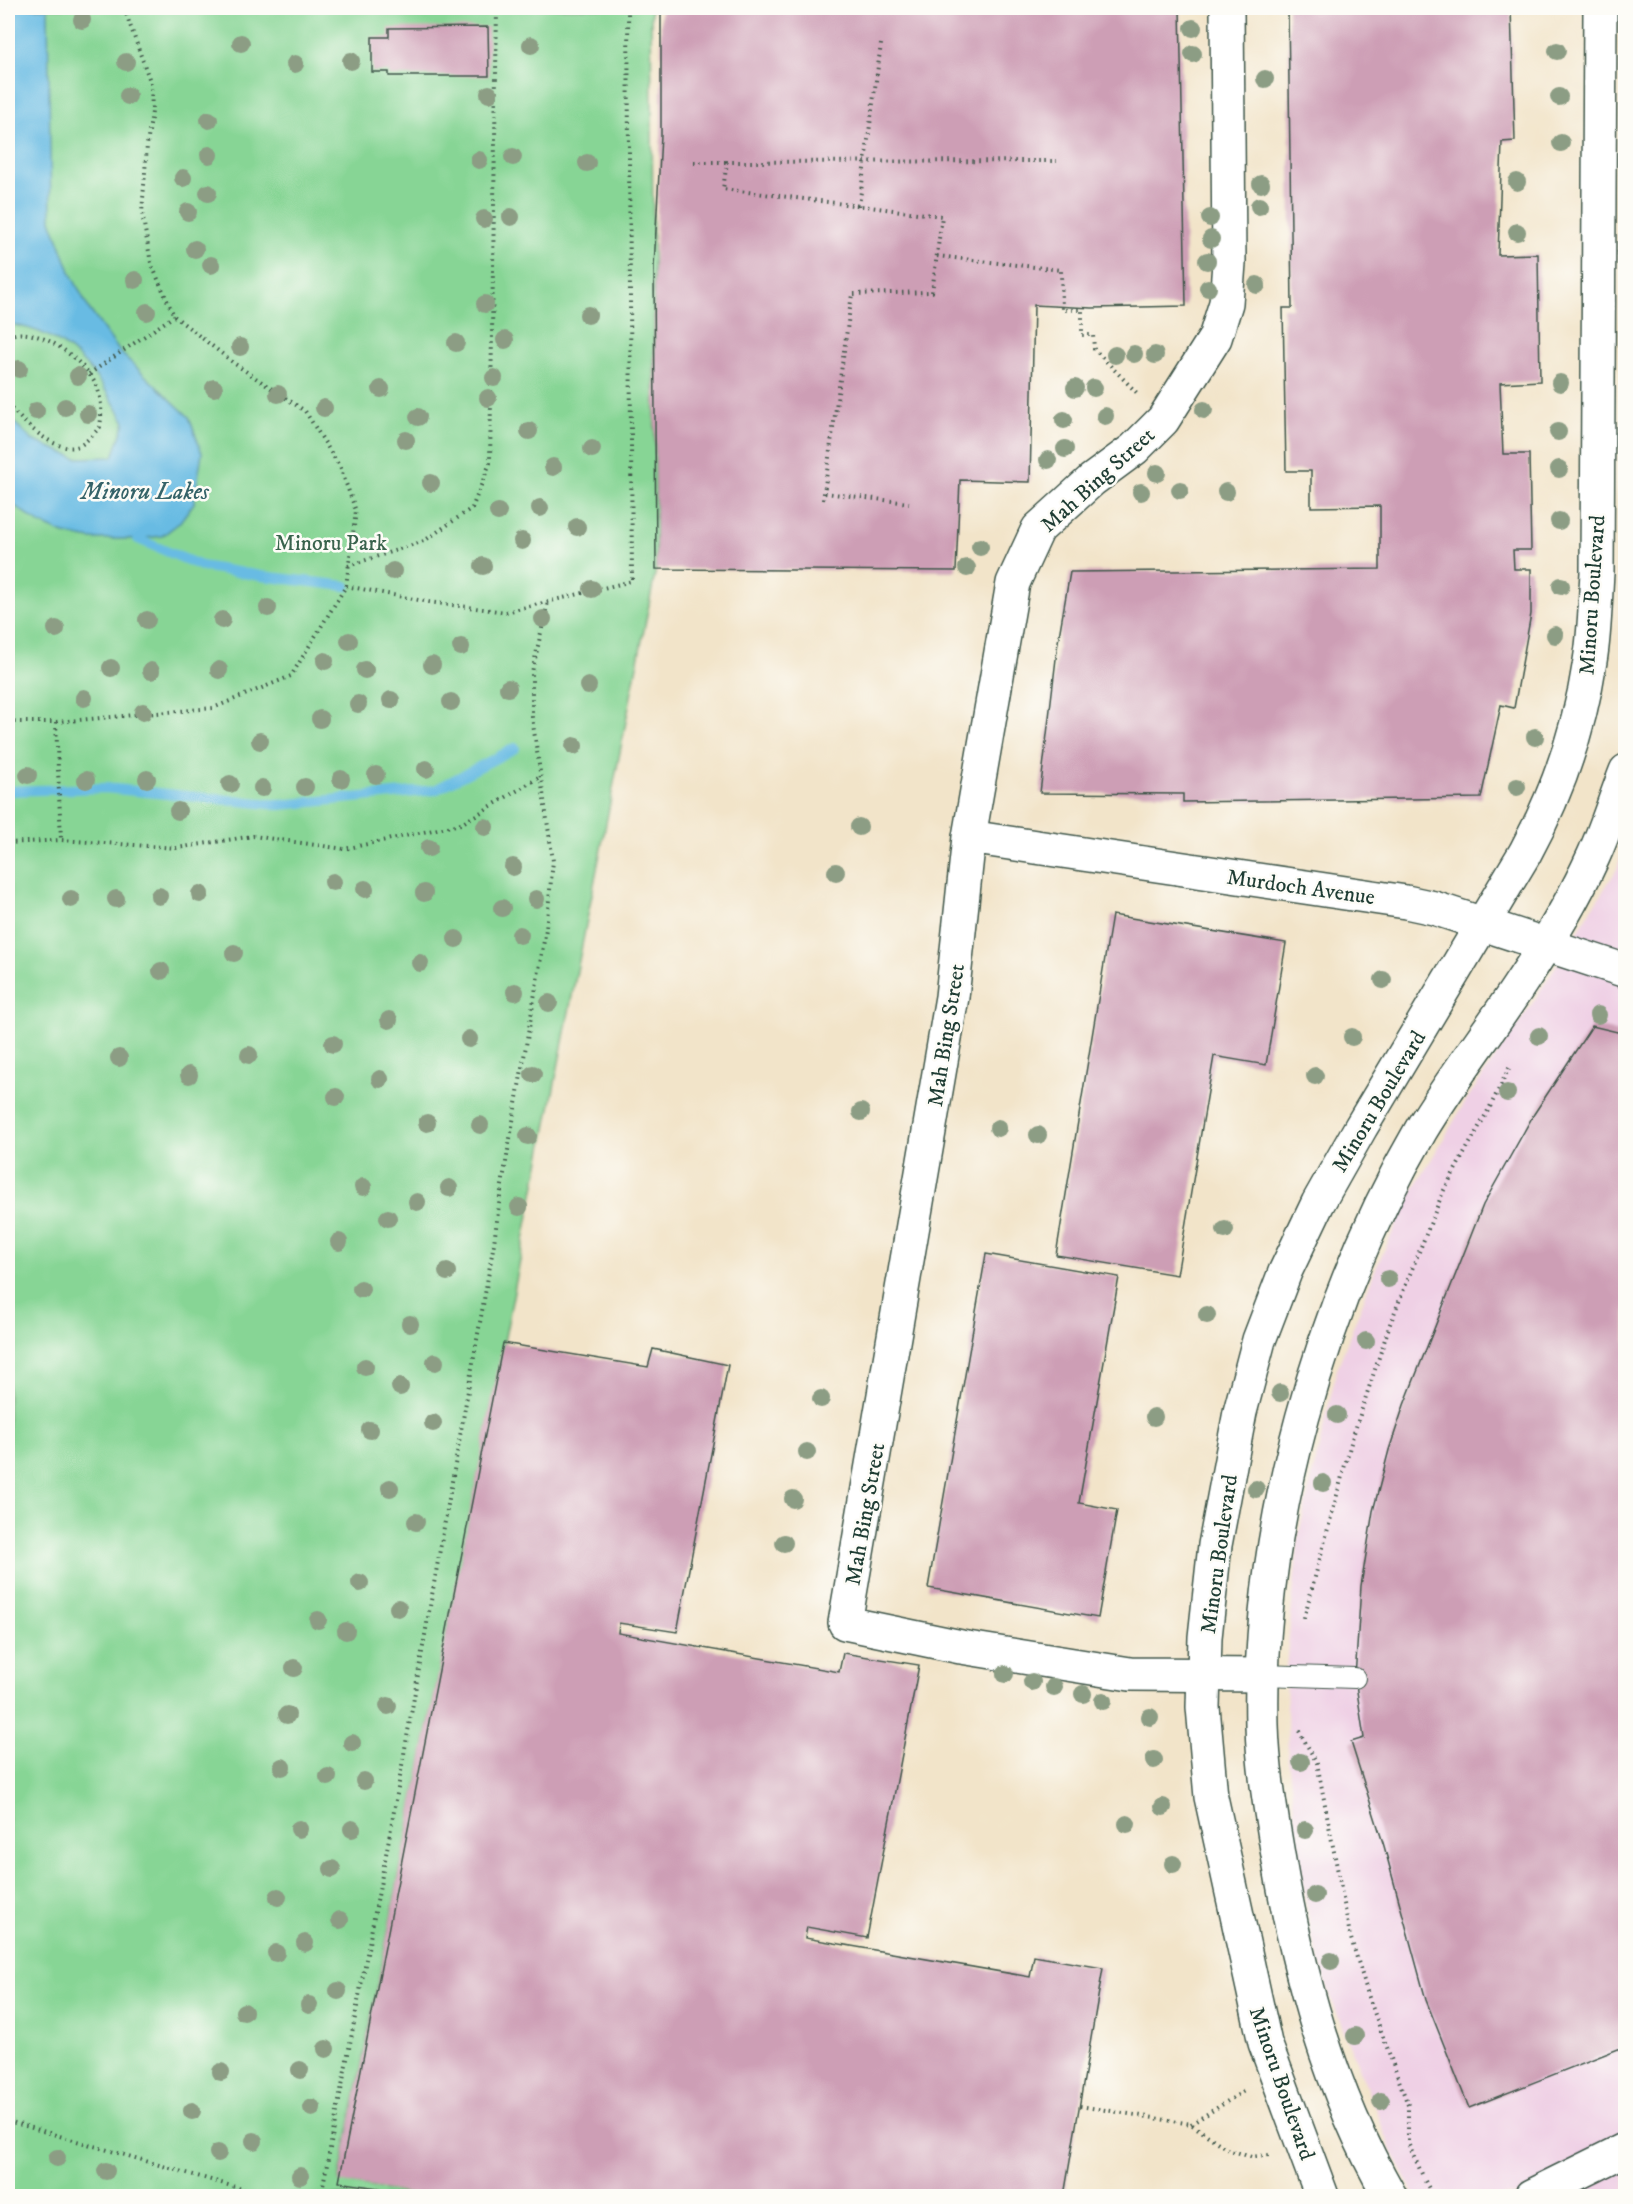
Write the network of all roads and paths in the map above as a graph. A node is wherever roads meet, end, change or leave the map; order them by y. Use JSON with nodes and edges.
{"nodes":[{"id":1,"x":124,"y":8,"type":"edge"},
{"id":2,"x":496,"y":8,"type":"edge"},
{"id":3,"x":628,"y":8,"type":"edge"},
{"id":4,"x":1227,"y":8,"type":"edge"},
{"id":5,"x":1600,"y":8,"type":"edge"},
{"id":6,"x":881,"y":44,"type":"dead end"},
{"id":7,"x":1057,"y":161,"type":"dead end"},
{"id":8,"x":694,"y":162,"type":"dead end"},
{"id":9,"x":727,"y":162,"type":"junction"},
{"id":10,"x":866,"y":162,"type":"junction"},
{"id":11,"x":859,"y":206,"type":"junction"},
{"id":12,"x":937,"y":256,"type":"junction"},
{"id":13,"x":174,"y":316,"type":"junction"},
{"id":14,"x":8,"y":336,"type":"edge"},
{"id":15,"x":88,"y":374,"type":"junction"},
{"id":16,"x":8,"y":405,"type":"edge"},
{"id":17,"x":1164,"y":420,"type":"junction"},
{"id":18,"x":825,"y":493,"type":"junction"},
{"id":19,"x":823,"y":500,"type":"dead end"},
{"id":20,"x":909,"y":503,"type":"dead end"},
{"id":21,"x":348,"y":566,"type":"junction"},
{"id":22,"x":346,"y":585,"type":"junction"},
{"id":23,"x":548,"y":602,"type":"junction"},
{"id":24,"x":8,"y":722,"type":"edge"},
{"id":25,"x":56,"y":722,"type":"junction"},
{"id":26,"x":1626,"y":771,"type":"edge"},
{"id":27,"x":540,"y":777,"type":"junction"},
{"id":28,"x":969,"y":837,"type":"junction"},
{"id":29,"x":61,"y":840,"type":"junction"},
{"id":30,"x":8,"y":843,"type":"edge"},
{"id":31,"x":1482,"y":925,"type":"junction"},
{"id":32,"x":1544,"y":946,"type":"junction"},
{"id":33,"x":1626,"y":971,"type":"edge"},
{"id":34,"x":1511,"y":1062,"type":"dead end"},
{"id":35,"x":1304,"y":1621,"type":"dead end"},
{"id":36,"x":1204,"y":1674,"type":"junction"},
{"id":37,"x":1263,"y":1675,"type":"junction"},
{"id":38,"x":1295,"y":1676,"type":"junction"},
{"id":39,"x":1355,"y":1677,"type":"dead end"},
{"id":40,"x":1246,"y":2090,"type":"dead end"},
{"id":41,"x":1080,"y":2106,"type":"dead end"},
{"id":42,"x":8,"y":2121,"type":"edge"},
{"id":43,"x":1191,"y":2124,"type":"junction"},
{"id":44,"x":1626,"y":2149,"type":"edge"},
{"id":45,"x":1270,"y":2154,"type":"dead end"},
{"id":46,"x":266,"y":2196,"type":"edge"},
{"id":47,"x":321,"y":2196,"type":"edge"},
{"id":48,"x":1322,"y":2196,"type":"edge"},
{"id":49,"x":1390,"y":2196,"type":"edge"},
{"id":50,"x":1433,"y":2196,"type":"edge"},
{"id":51,"x":1531,"y":2196,"type":"edge"}],
"edges":[{"from":1,"to":13,"type":"path"},
{"from":2,"to":21,"type":"path"},
{"from":3,"to":23,"type":"path"},
{"from":4,"to":17,"type":"street","name":"Mah Bing Street"},
{"from":5,"to":31,"type":"street","name":"Minoru Boulevard"},
{"from":6,"to":10,"type":"path"},
{"from":7,"to":10,"type":"path"},
{"from":8,"to":9,"type":"path"},
{"from":9,"to":10,"type":"path"},
{"from":9,"to":11,"type":"path"},
{"from":10,"to":11,"type":"path"},
{"from":11,"to":12,"type":"path"},
{"from":12,"to":17,"type":"path"},
{"from":12,"to":18,"type":"path"},
{"from":13,"to":15,"type":"path"},
{"from":13,"to":21,"type":"path"},
{"from":14,"to":15,"type":"path"},
{"from":15,"to":16,"type":"path"},
{"from":17,"to":28,"type":"street","name":"Mah Bing Street"},
{"from":18,"to":19,"type":"path"},
{"from":18,"to":20,"type":"path"},
{"from":21,"to":22,"type":"path"},
{"from":22,"to":23,"type":"path"},
{"from":22,"to":25,"type":"path"},
{"from":23,"to":27,"type":"path"},
{"from":24,"to":25,"type":"path"},
{"from":25,"to":29,"type":"path"},
{"from":26,"to":32,"type":"street"},
{"from":27,"to":29,"type":"path"},
{"from":27,"to":47,"type":"path"},
{"from":28,"to":31,"type":"street","name":"Murdoch Avenue"},
{"from":28,"to":36,"type":"street","name":"Mah Bing Street"},
{"from":29,"to":30,"type":"path"},
{"from":31,"to":32,"type":"street","name":"Murdoch Avenue"},
{"from":31,"to":36,"type":"street","name":"Minoru Boulevard"},
{"from":32,"to":33,"type":"street","name":"Murdoch Avenue"},
{"from":32,"to":37,"type":"street"},
{"from":34,"to":35,"type":"path"},
{"from":36,"to":37,"type":"street","name":"Mah Bing Street"},
{"from":36,"to":48,"type":"street","name":"Minoru Boulevard"},
{"from":37,"to":38,"type":"lane","name":"Mah Bing Street"},
{"from":37,"to":49,"type":"street"},
{"from":38,"to":39,"type":"lane","name":"Mah Bing Street"},
{"from":38,"to":50,"type":"path"},
{"from":40,"to":43,"type":"path"},
{"from":41,"to":43,"type":"path"},
{"from":42,"to":46,"type":"path"},
{"from":43,"to":45,"type":"path"},
{"from":44,"to":51,"type":"street"}]}
